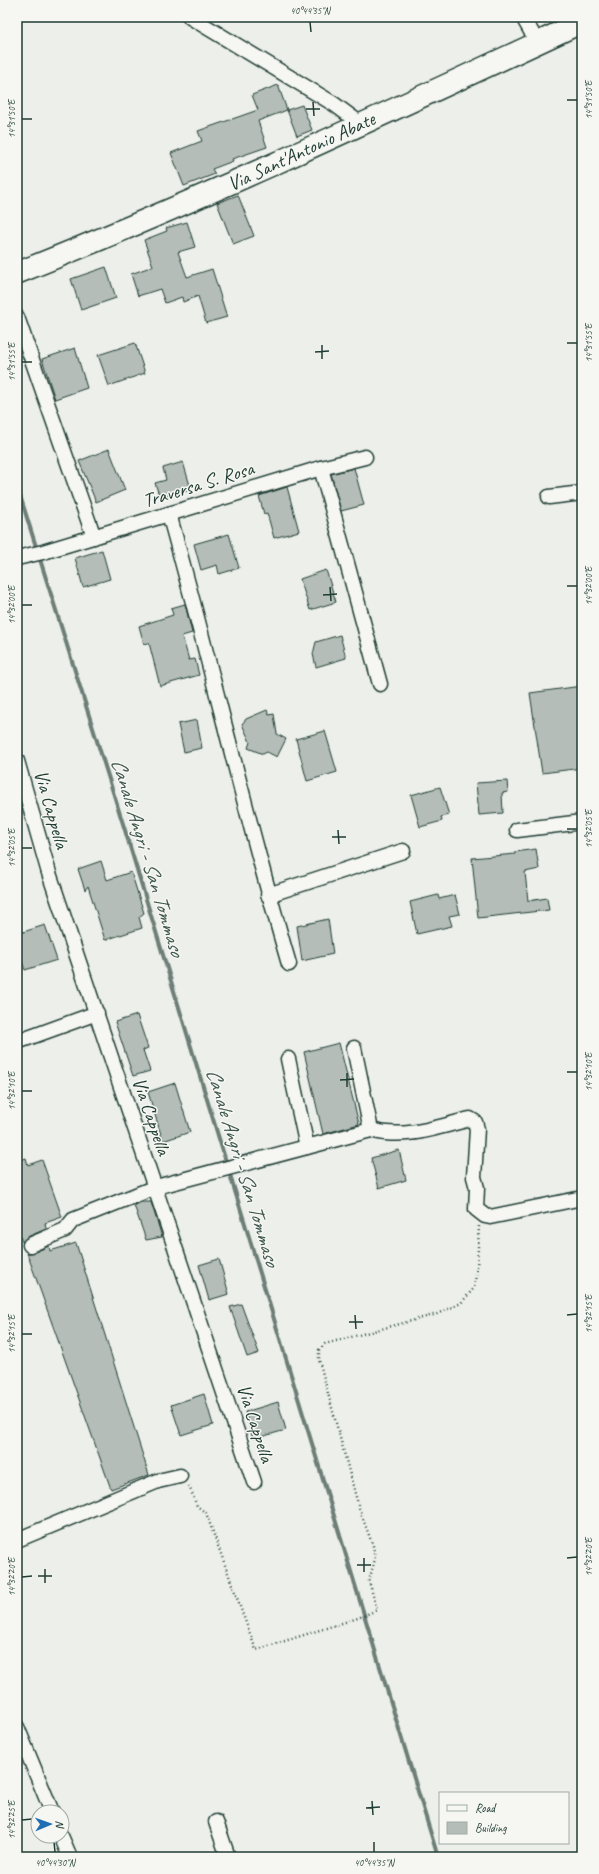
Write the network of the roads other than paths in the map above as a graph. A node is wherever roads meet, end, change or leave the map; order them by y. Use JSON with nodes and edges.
{"nodes":[{"id":1,"x":190,"y":17,"type":"edge"},
{"id":2,"x":523,"y":17,"type":"edge"},
{"id":3,"x":582,"y":22,"type":"edge"},
{"id":4,"x":537,"y":42,"type":"junction"},
{"id":5,"x":361,"y":124,"type":"junction"},
{"id":6,"x":17,"y":273,"type":"edge"},
{"id":7,"x":17,"y":317,"type":"edge"},
{"id":8,"x":365,"y":457,"type":"dead end"},
{"id":9,"x":321,"y":468,"type":"junction"},
{"id":10,"x":582,"y":493,"type":"edge"},
{"id":11,"x":549,"y":497,"type":"dead end"},
{"id":12,"x":169,"y":514,"type":"junction"},
{"id":13,"x":94,"y":537,"type":"junction"},
{"id":14,"x":30,"y":555,"type":"edge"},
{"id":15,"x":380,"y":684,"type":"dead end"},
{"id":16,"x":17,"y":761,"type":"edge"},
{"id":17,"x":582,"y":822,"type":"edge"},
{"id":18,"x":517,"y":830,"type":"dead end"},
{"id":19,"x":403,"y":851,"type":"dead end"},
{"id":20,"x":268,"y":895,"type":"junction"},
{"id":21,"x":288,"y":964,"type":"dead end"},
{"id":22,"x":97,"y":1013,"type":"junction"},
{"id":23,"x":17,"y":1042,"type":"edge"},
{"id":24,"x":354,"y":1048,"type":"dead end"},
{"id":25,"x":288,"y":1059,"type":"dead end"},
{"id":26,"x":371,"y":1130,"type":"junction"},
{"id":27,"x":307,"y":1147,"type":"junction"},
{"id":28,"x":156,"y":1187,"type":"junction"},
{"id":29,"x":582,"y":1198,"type":"edge"},
{"id":30,"x":30,"y":1245,"type":"dead end"},
{"id":31,"x":180,"y":1476,"type":"road end"},
{"id":32,"x":254,"y":1482,"type":"dead end"},
{"id":33,"x":17,"y":1540,"type":"edge"},
{"id":34,"x":17,"y":1727,"type":"edge"},
{"id":35,"x":49,"y":1804,"type":"edge"},
{"id":36,"x":216,"y":1822,"type":"dead end"},
{"id":37,"x":64,"y":1844,"type":"edge"},
{"id":38,"x":70,"y":1857,"type":"edge"},
{"id":39,"x":228,"y":1857,"type":"edge"}],
"edges":[{"from":1,"to":5,"type":"street"},
{"from":2,"to":4,"type":"street"},
{"from":3,"to":4,"type":"street","name":"Via Sant'Antonio Abate"},
{"from":4,"to":5,"type":"street","name":"Via Sant'Antonio Abate"},
{"from":5,"to":6,"type":"street","name":"Via Sant'Antonio Abate"},
{"from":7,"to":13,"type":"street"},
{"from":8,"to":9,"type":"street","name":"Traversa S. Rosa"},
{"from":9,"to":12,"type":"street","name":"Traversa S. Rosa"},
{"from":9,"to":15,"type":"street"},
{"from":10,"to":11,"type":"street"},
{"from":12,"to":13,"type":"street","name":"Traversa S. Rosa"},
{"from":12,"to":20,"type":"street"},
{"from":13,"to":14,"type":"street","name":"Traversa S. Rosa"},
{"from":16,"to":22,"type":"street","name":"Via Cappella"},
{"from":17,"to":18,"type":"street"},
{"from":19,"to":20,"type":"street"},
{"from":20,"to":21,"type":"street"},
{"from":22,"to":23,"type":"street"},
{"from":22,"to":28,"type":"street","name":"Via Cappella"},
{"from":24,"to":26,"type":"street"},
{"from":25,"to":27,"type":"street"},
{"from":26,"to":27,"type":"street"},
{"from":26,"to":29,"type":"street"},
{"from":27,"to":28,"type":"street"},
{"from":28,"to":30,"type":"street"},
{"from":28,"to":32,"type":"street","name":"Via Cappella"},
{"from":31,"to":33,"type":"street"},
{"from":34,"to":35,"type":"street"},
{"from":36,"to":39,"type":"street"},
{"from":37,"to":38,"type":"street"}]}
